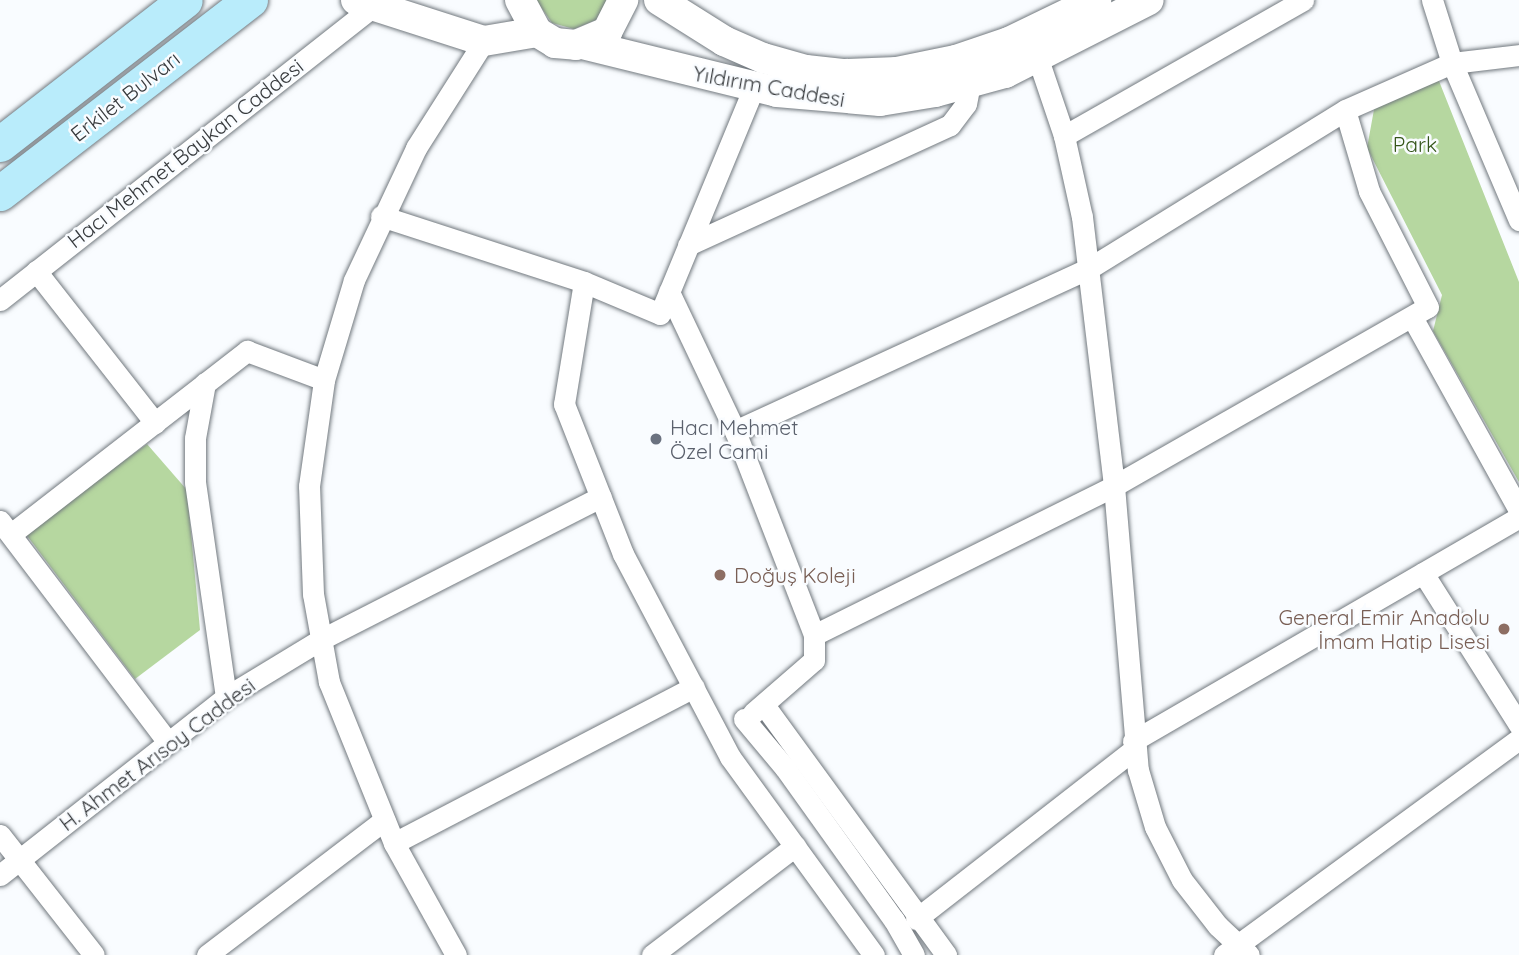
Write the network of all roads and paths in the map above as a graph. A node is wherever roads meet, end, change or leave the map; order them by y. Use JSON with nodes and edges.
{"nodes":[{"id":1,"x":185,"y":0,"type":"edge"},
{"id":2,"x":250,"y":0,"type":"edge"},
{"id":3,"x":520,"y":0,"type":"edge"},
{"id":4,"x":623,"y":0,"type":"edge"},
{"id":5,"x":659,"y":0,"type":"edge"},
{"id":6,"x":1096,"y":0,"type":"edge"},
{"id":7,"x":1149,"y":0,"type":"edge"},
{"id":8,"x":1303,"y":0,"type":"edge"},
{"id":9,"x":1432,"y":0,"type":"edge"},
{"id":10,"x":364,"y":4,"type":"edge"},
{"id":11,"x":1054,"y":9,"type":"edge"},
{"id":12,"x":537,"y":32,"type":"junction"},
{"id":13,"x":484,"y":41,"type":"junction"},
{"id":14,"x":582,"y":44,"type":"junction"},
{"id":15,"x":1519,"y":55,"type":"edge"},
{"id":16,"x":1038,"y":59,"type":"junction"},
{"id":17,"x":1452,"y":63,"type":"junction"},
{"id":18,"x":970,"y":84,"type":"junction"},
{"id":19,"x":754,"y":87,"type":"junction"},
{"id":20,"x":1345,"y":110,"type":"junction"},
{"id":21,"x":1064,"y":136,"type":"junction"},
{"id":22,"x":0,"y":144,"type":"edge"},
{"id":23,"x":0,"y":192,"type":"edge"},
{"id":24,"x":381,"y":216,"type":"junction"},
{"id":25,"x":1519,"y":220,"type":"edge"},
{"id":26,"x":688,"y":245,"type":"junction"},
{"id":27,"x":1088,"y":270,"type":"junction"},
{"id":28,"x":36,"y":271,"type":"junction"},
{"id":29,"x":584,"y":282,"type":"junction"},
{"id":30,"x":669,"y":292,"type":"junction"},
{"id":31,"x":0,"y":300,"type":"edge"},
{"id":32,"x":1412,"y":317,"type":"junction"},
{"id":33,"x":324,"y":380,"type":"junction"},
{"id":34,"x":205,"y":383,"type":"junction"},
{"id":35,"x":155,"y":423,"type":"junction"},
{"id":36,"x":734,"y":431,"type":"junction"},
{"id":37,"x":1114,"y":486,"type":"junction"},
{"id":38,"x":601,"y":497,"type":"junction"},
{"id":39,"x":1519,"y":510,"type":"edge"},
{"id":40,"x":1519,"y":517,"type":"edge"},
{"id":41,"x":5,"y":528,"type":"edge"},
{"id":42,"x":1423,"y":573,"type":"junction"},
{"id":43,"x":814,"y":635,"type":"junction"},
{"id":44,"x":320,"y":640,"type":"junction"},
{"id":45,"x":694,"y":687,"type":"junction"},
{"id":46,"x":226,"y":697,"type":"junction"},
{"id":47,"x":764,"y":705,"type":"junction"},
{"id":48,"x":744,"y":719,"type":"junction"},
{"id":49,"x":1519,"y":725,"type":"edge"},
{"id":50,"x":720,"y":736,"type":"junction"},
{"id":51,"x":1519,"y":740,"type":"edge"},
{"id":52,"x":168,"y":742,"type":"junction"},
{"id":53,"x":1133,"y":745,"type":"junction"},
{"id":54,"x":384,"y":820,"type":"junction"},
{"id":55,"x":0,"y":835,"type":"edge"},
{"id":56,"x":394,"y":843,"type":"junction"},
{"id":57,"x":795,"y":846,"type":"junction"},
{"id":58,"x":19,"y":860,"type":"junction"},
{"id":59,"x":0,"y":875,"type":"edge"},
{"id":60,"x":916,"y":919,"type":"junction"},
{"id":61,"x":1236,"y":951,"type":"edge"},
{"id":62,"x":210,"y":954,"type":"edge"},
{"id":63,"x":94,"y":955,"type":"edge"},
{"id":64,"x":456,"y":955,"type":"edge"},
{"id":65,"x":652,"y":955,"type":"edge"},
{"id":66,"x":874,"y":955,"type":"edge"},
{"id":67,"x":914,"y":955,"type":"edge"},
{"id":68,"x":946,"y":955,"type":"edge"}],
"edges":[{"from":1,"to":22,"type":"main road","name":"Erkilet Bulvarı"},
{"from":2,"to":23,"type":"main road","name":"Erkilet Bulvarı"},
{"from":3,"to":12,"type":"street"},
{"from":4,"to":14,"type":"street"},
{"from":5,"to":11,"type":"street","name":"Yıldırım Caddesi"},
{"from":6,"to":11,"type":"street","name":"Yıldırım Caddesi"},
{"from":7,"to":16,"type":"street","name":"Yıldırım Caddesi"},
{"from":8,"to":21,"type":"street"},
{"from":9,"to":17,"type":"street"},
{"from":10,"to":13,"type":"street"},
{"from":10,"to":28,"type":"street","name":"Hacı Mehmet Baykan Caddesi"},
{"from":12,"to":13,"type":"street"},
{"from":12,"to":14,"type":"street","name":"Yıldırım Caddesi"},
{"from":13,"to":24,"type":"street"},
{"from":14,"to":19,"type":"street","name":"Yıldırım Caddesi"},
{"from":15,"to":17,"type":"street"},
{"from":16,"to":18,"type":"street","name":"Yıldırım Caddesi"},
{"from":16,"to":21,"type":"street"},
{"from":17,"to":20,"type":"street"},
{"from":17,"to":25,"type":"street"},
{"from":18,"to":19,"type":"street","name":"Yıldırım Caddesi"},
{"from":18,"to":26,"type":"street"},
{"from":19,"to":26,"type":"street"},
{"from":20,"to":27,"type":"street"},
{"from":20,"to":32,"type":"street"},
{"from":21,"to":27,"type":"street"},
{"from":24,"to":29,"type":"street"},
{"from":24,"to":33,"type":"street"},
{"from":26,"to":30,"type":"street"},
{"from":27,"to":36,"type":"street"},
{"from":27,"to":37,"type":"street"},
{"from":28,"to":31,"type":"street","name":"Hacı Mehmet Baykan Caddesi"},
{"from":28,"to":35,"type":"street"},
{"from":29,"to":30,"type":"street"},
{"from":29,"to":38,"type":"street"},
{"from":30,"to":36,"type":"street"},
{"from":32,"to":37,"type":"street"},
{"from":32,"to":39,"type":"street"},
{"from":33,"to":34,"type":"street"},
{"from":33,"to":44,"type":"street"},
{"from":34,"to":35,"type":"street"},
{"from":34,"to":46,"type":"street"},
{"from":35,"to":41,"type":"street"},
{"from":36,"to":43,"type":"street"},
{"from":37,"to":43,"type":"street"},
{"from":37,"to":53,"type":"street"},
{"from":38,"to":44,"type":"street","name":"H. Ahmet Arısoy Caddesi"},
{"from":38,"to":45,"type":"street"},
{"from":40,"to":42,"type":"street"},
{"from":41,"to":52,"type":"street"},
{"from":42,"to":49,"type":"street"},
{"from":42,"to":53,"type":"street"},
{"from":43,"to":47,"type":"street"},
{"from":44,"to":46,"type":"street","name":"H. Ahmet Arısoy Caddesi"},
{"from":44,"to":54,"type":"street"},
{"from":45,"to":50,"type":"street"},
{"from":45,"to":56,"type":"street"},
{"from":46,"to":52,"type":"street","name":"H. Ahmet Arısoy Caddesi"},
{"from":47,"to":48,"type":"street"},
{"from":47,"to":60,"type":"street"},
{"from":48,"to":50,"type":"street"},
{"from":48,"to":67,"type":"street"},
{"from":50,"to":57,"type":"street"},
{"from":51,"to":61,"type":"street"},
{"from":52,"to":58,"type":"street","name":"H. Ahmet Arısoy Caddesi"},
{"from":53,"to":60,"type":"street"},
{"from":53,"to":61,"type":"street"},
{"from":54,"to":56,"type":"street"},
{"from":54,"to":62,"type":"street"},
{"from":55,"to":58,"type":"street"},
{"from":56,"to":64,"type":"street"},
{"from":57,"to":65,"type":"street"},
{"from":57,"to":66,"type":"street"},
{"from":58,"to":59,"type":"street","name":"H. Ahmet Arısoy Caddesi"},
{"from":58,"to":63,"type":"street"},
{"from":60,"to":68,"type":"street"}]}
